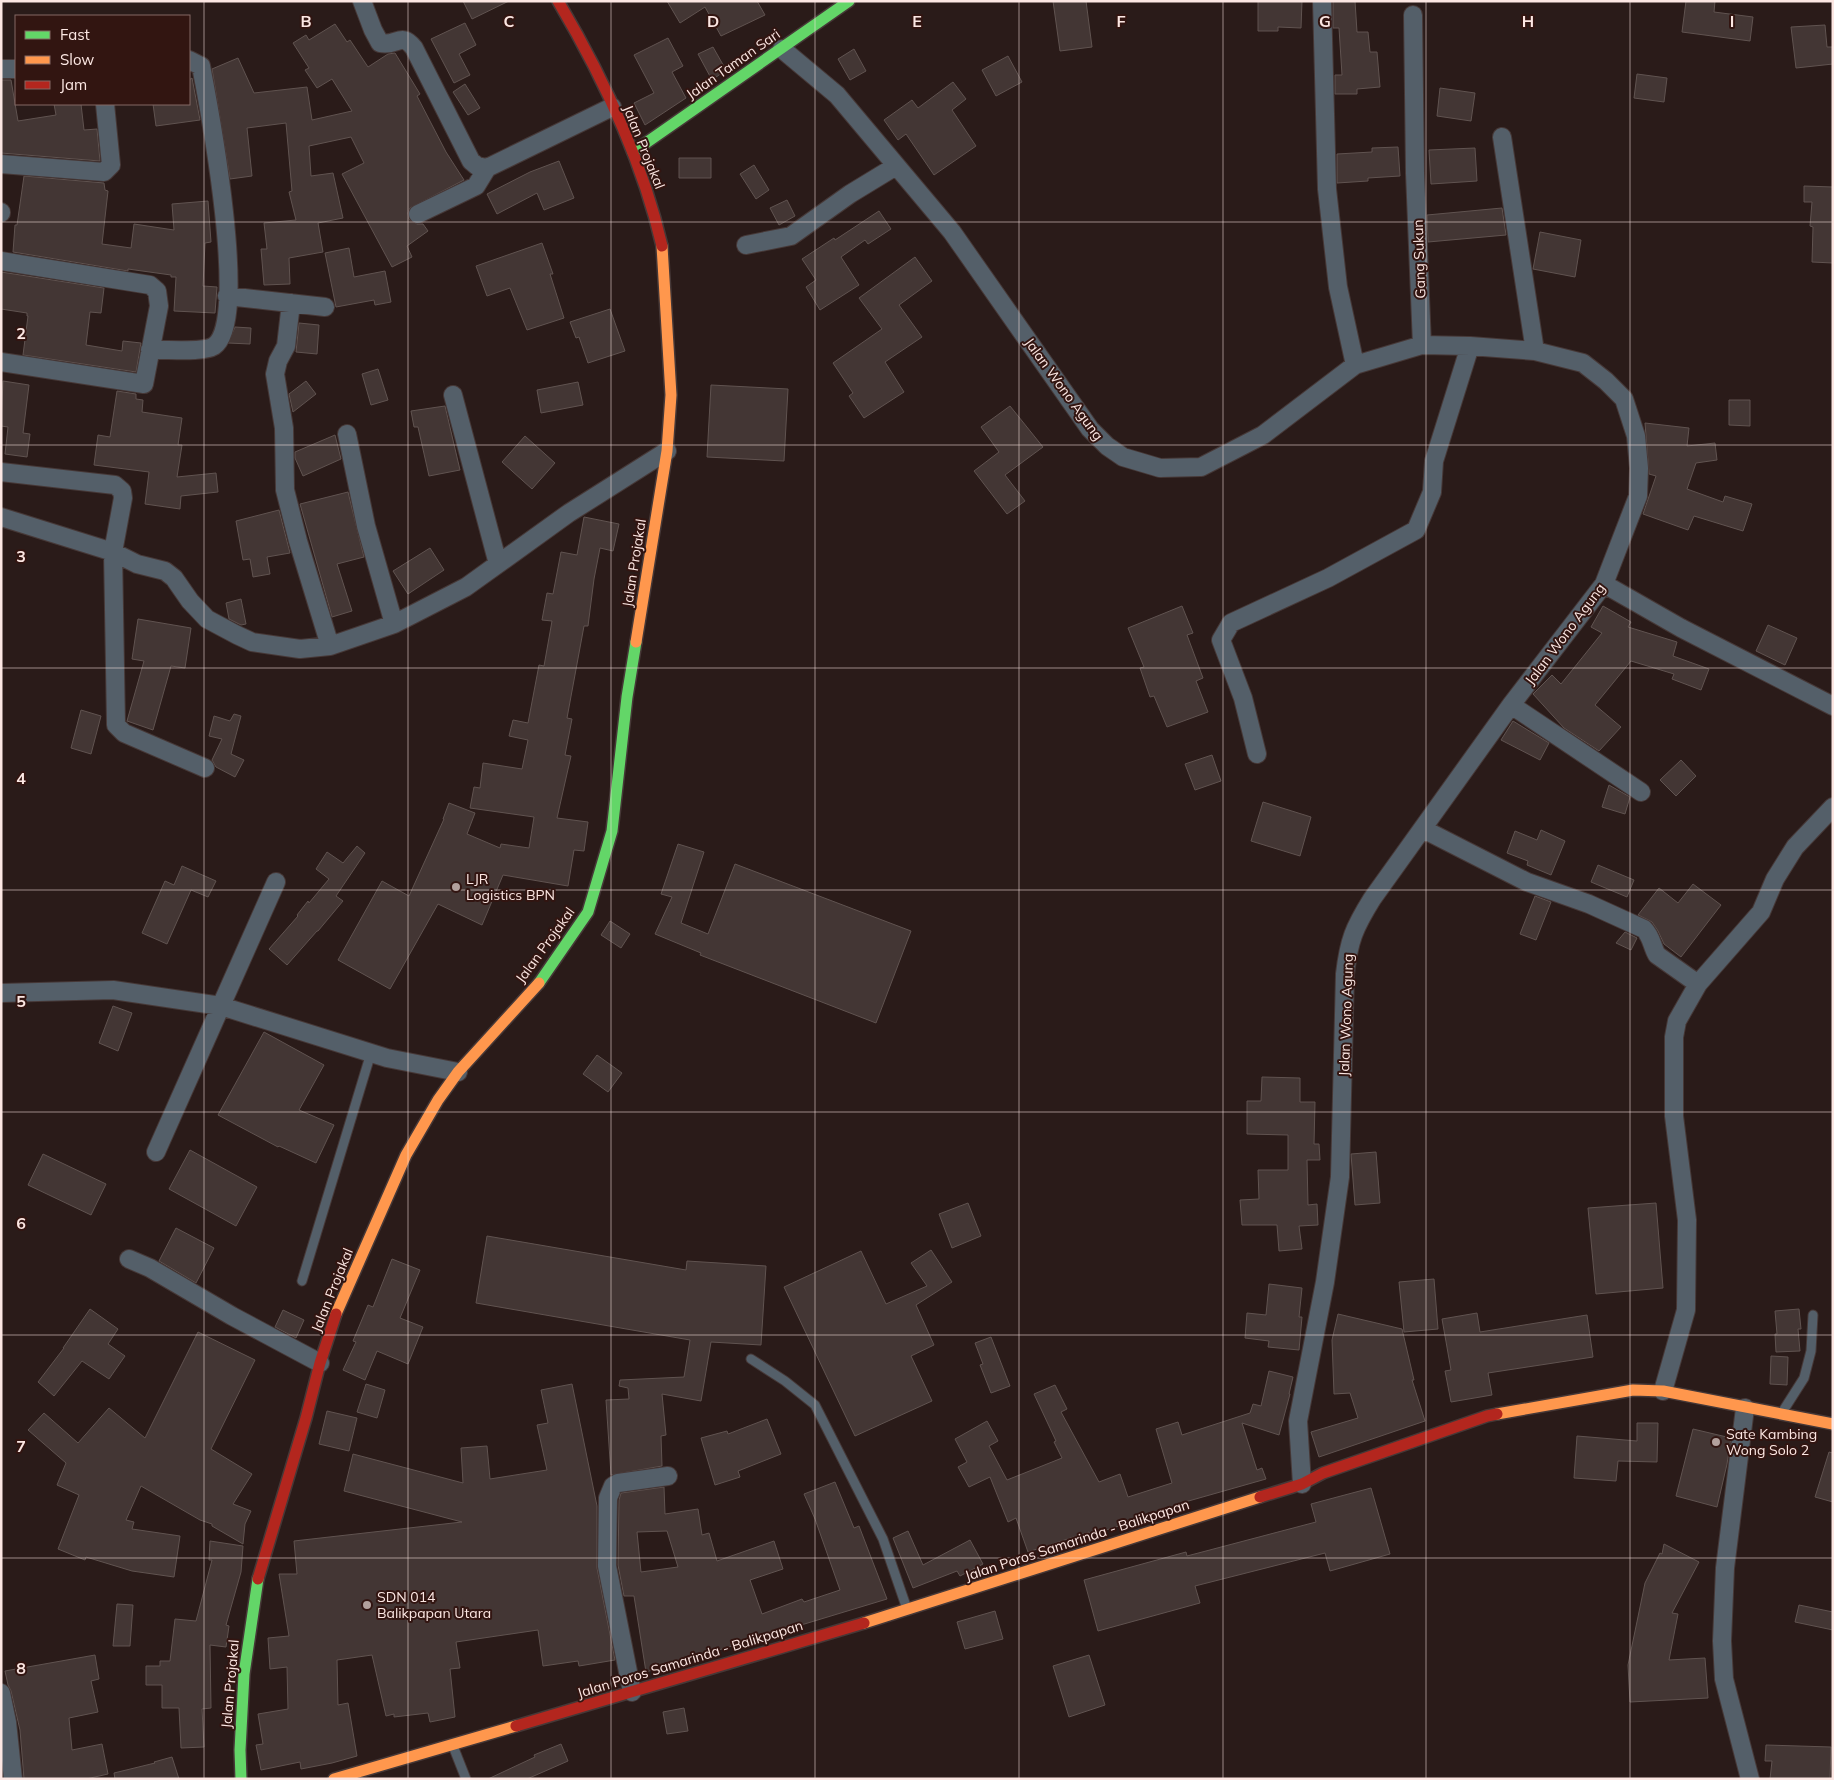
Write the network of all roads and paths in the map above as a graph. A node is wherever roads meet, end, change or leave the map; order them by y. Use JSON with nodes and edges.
{"nodes":[{"id":1,"x":362,"y":1,"type":"edge"},
{"id":2,"x":850,"y":1,"type":"edge"},
{"id":3,"x":1322,"y":1,"type":"edge"},
{"id":4,"x":563,"y":3,"type":"edge"},
{"id":5,"x":1413,"y":15,"type":"dead end"},
{"id":6,"x":782,"y":49,"type":"junction"},
{"id":7,"x":190,"y":60,"type":"edge"},
{"id":8,"x":1,"y":69,"type":"edge"},
{"id":9,"x":15,"y":69,"type":"edge"},
{"id":10,"x":104,"y":105,"type":"edge"},
{"id":11,"x":612,"y":106,"type":"junction"},
{"id":12,"x":1502,"y":137,"type":"dead end"},
{"id":13,"x":633,"y":152,"type":"junction"},
{"id":14,"x":1,"y":164,"type":"edge"},
{"id":15,"x":896,"y":166,"type":"junction"},
{"id":16,"x":487,"y":168,"type":"junction"},
{"id":17,"x":418,"y":214,"type":"dead end"},
{"id":18,"x":746,"y":245,"type":"dead end"},
{"id":19,"x":1,"y":261,"type":"edge"},
{"id":20,"x":227,"y":296,"type":"junction"},
{"id":21,"x":291,"y":303,"type":"junction"},
{"id":22,"x":325,"y":307,"type":"dead end"},
{"id":23,"x":1422,"y":345,"type":"junction"},
{"id":24,"x":1470,"y":346,"type":"junction"},
{"id":25,"x":150,"y":350,"type":"junction"},
{"id":26,"x":1535,"y":351,"type":"junction"},
{"id":27,"x":1,"y":362,"type":"edge"},
{"id":28,"x":1356,"y":365,"type":"junction"},
{"id":29,"x":453,"y":395,"type":"dead end"},
{"id":30,"x":348,"y":434,"type":"dead end"},
{"id":31,"x":667,"y":451,"type":"junction"},
{"id":32,"x":1,"y":472,"type":"edge"},
{"id":33,"x":1,"y":516,"type":"edge"},
{"id":34,"x":113,"y":552,"type":"junction"},
{"id":35,"x":498,"y":564,"type":"junction"},
{"id":36,"x":1604,"y":584,"type":"junction"},
{"id":37,"x":394,"y":624,"type":"junction"},
{"id":38,"x":330,"y":646,"type":"junction"},
{"id":39,"x":1511,"y":705,"type":"junction"},
{"id":40,"x":1833,"y":706,"type":"edge"},
{"id":41,"x":1257,"y":754,"type":"dead end"},
{"id":42,"x":205,"y":768,"type":"dead end"},
{"id":43,"x":1640,"y":792,"type":"dead end"},
{"id":44,"x":1833,"y":807,"type":"edge"},
{"id":45,"x":1423,"y":828,"type":"junction"},
{"id":46,"x":276,"y":882,"type":"dead end"},
{"id":47,"x":1698,"y":984,"type":"junction"},
{"id":48,"x":1,"y":993,"type":"edge"},
{"id":49,"x":221,"y":1006,"type":"junction"},
{"id":50,"x":371,"y":1053,"type":"junction"},
{"id":51,"x":458,"y":1072,"type":"junction"},
{"id":52,"x":156,"y":1152,"type":"dead end"},
{"id":53,"x":129,"y":1259,"type":"dead end"},
{"id":54,"x":302,"y":1281,"type":"dead end"},
{"id":55,"x":1813,"y":1315,"type":"dead end"},
{"id":56,"x":751,"y":1358,"type":"dead end"},
{"id":57,"x":320,"y":1363,"type":"junction"},
{"id":58,"x":1663,"y":1391,"type":"junction"},
{"id":59,"x":1745,"y":1408,"type":"junction"},
{"id":60,"x":1780,"y":1415,"type":"junction"},
{"id":61,"x":1833,"y":1424,"type":"edge"},
{"id":62,"x":668,"y":1476,"type":"dead end"},
{"id":63,"x":1302,"y":1484,"type":"junction"},
{"id":64,"x":907,"y":1609,"type":"junction"},
{"id":65,"x":632,"y":1692,"type":"junction"},
{"id":66,"x":1,"y":1693,"type":"edge"},
{"id":67,"x":452,"y":1743,"type":"junction"},
{"id":68,"x":12,"y":1779,"type":"edge"},
{"id":69,"x":241,"y":1779,"type":"edge"},
{"id":70,"x":334,"y":1779,"type":"edge"},
{"id":71,"x":466,"y":1779,"type":"edge"},
{"id":72,"x":1750,"y":1779,"type":"edge"}],
"edges":[{"from":1,"to":16,"type":"street"},
{"from":2,"to":6,"type":"main road","name":"Jalan Taman Sari"},
{"from":3,"to":28,"type":"street"},
{"from":4,"to":11,"type":"main road","name":"Jalan Projakal"},
{"from":5,"to":23,"type":"street","name":"Gang Sukun"},
{"from":6,"to":13,"type":"main road","name":"Jalan Taman Sari"},
{"from":6,"to":15,"type":"street","name":"Jalan Wono Agung"},
{"from":7,"to":20,"type":"street"},
{"from":8,"to":9,"type":"street"},
{"from":10,"to":14,"type":"street"},
{"from":11,"to":13,"type":"main road","name":"Jalan Projakal"},
{"from":11,"to":16,"type":"street"},
{"from":12,"to":26,"type":"street"},
{"from":13,"to":31,"type":"main road","name":"Jalan Projakal"},
{"from":15,"to":18,"type":"street"},
{"from":15,"to":28,"type":"street","name":"Jalan Wono Agung"},
{"from":16,"to":17,"type":"street"},
{"from":19,"to":25,"type":"street"},
{"from":20,"to":21,"type":"street"},
{"from":20,"to":25,"type":"street"},
{"from":21,"to":22,"type":"street"},
{"from":21,"to":38,"type":"street"},
{"from":23,"to":24,"type":"street","name":"Jalan Wono Agung"},
{"from":23,"to":28,"type":"street","name":"Jalan Wono Agung"},
{"from":24,"to":26,"type":"street","name":"Jalan Wono Agung"},
{"from":24,"to":41,"type":"street"},
{"from":25,"to":27,"type":"street"},
{"from":26,"to":36,"type":"street","name":"Jalan Wono Agung"},
{"from":29,"to":35,"type":"street"},
{"from":30,"to":37,"type":"street"},
{"from":31,"to":35,"type":"street"},
{"from":31,"to":51,"type":"main road","name":"Jalan Projakal"},
{"from":32,"to":34,"type":"street"},
{"from":33,"to":34,"type":"street"},
{"from":34,"to":38,"type":"street"},
{"from":34,"to":42,"type":"street"},
{"from":35,"to":37,"type":"street"},
{"from":36,"to":39,"type":"street","name":"Jalan Wono Agung"},
{"from":36,"to":40,"type":"street"},
{"from":37,"to":38,"type":"street"},
{"from":39,"to":43,"type":"street"},
{"from":39,"to":45,"type":"street","name":"Jalan Wono Agung"},
{"from":44,"to":47,"type":"street"},
{"from":45,"to":47,"type":"street"},
{"from":45,"to":63,"type":"street","name":"Jalan Wono Agung"},
{"from":46,"to":49,"type":"street"},
{"from":47,"to":58,"type":"street"},
{"from":48,"to":49,"type":"street"},
{"from":49,"to":50,"type":"street"},
{"from":49,"to":52,"type":"street"},
{"from":50,"to":51,"type":"street"},
{"from":50,"to":54,"type":"lane"},
{"from":51,"to":57,"type":"main road","name":"Jalan Projakal"},
{"from":53,"to":57,"type":"street"},
{"from":55,"to":60,"type":"lane"},
{"from":56,"to":64,"type":"lane"},
{"from":57,"to":69,"type":"main road","name":"Jalan Projakal"},
{"from":58,"to":59,"type":"main road","name":"Jalan Poros Samarinda - Balikpapan"},
{"from":58,"to":63,"type":"main road","name":"Jalan Poros Samarinda - Balikpapan"},
{"from":59,"to":60,"type":"main road","name":"Jalan Poros Samarinda - Balikpapan"},
{"from":59,"to":72,"type":"street"},
{"from":60,"to":61,"type":"main road","name":"Jalan Poros Samarinda - Balikpapan"},
{"from":62,"to":65,"type":"street"},
{"from":63,"to":64,"type":"main road","name":"Jalan Poros Samarinda - Balikpapan"},
{"from":64,"to":65,"type":"main road","name":"Jalan Poros Samarinda - Balikpapan"},
{"from":65,"to":67,"type":"main road","name":"Jalan Poros Samarinda - Balikpapan"},
{"from":66,"to":68,"type":"street"},
{"from":67,"to":70,"type":"main road","name":"Jalan Poros Samarinda - Balikpapan"},
{"from":67,"to":71,"type":"lane"}]}
